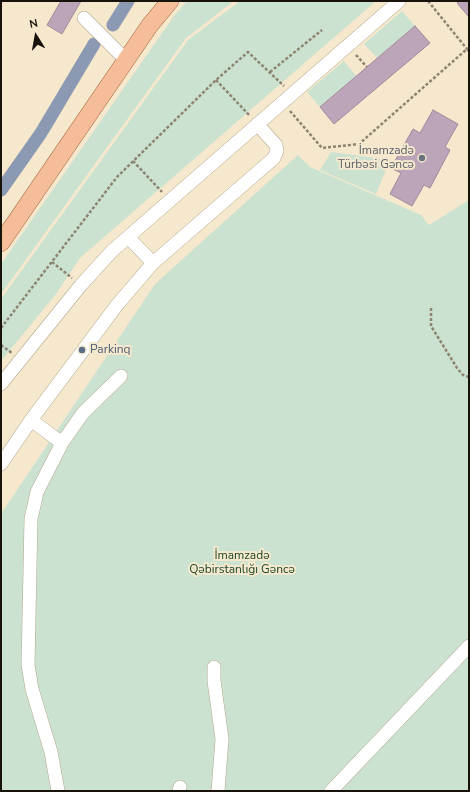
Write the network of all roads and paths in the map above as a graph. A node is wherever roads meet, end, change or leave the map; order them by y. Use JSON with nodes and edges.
{"nodes":[{"id":1,"x":170,"y":1,"type":"edge"},
{"id":2,"x":399,"y":1,"type":"edge"},
{"id":3,"x":428,"y":1,"type":"edge"},
{"id":4,"x":84,"y":18,"type":"dead end"},
{"id":5,"x":322,"y":30,"type":"dead end"},
{"id":6,"x":468,"y":50,"type":"edge"},
{"id":7,"x":126,"y":60,"type":"junction"},
{"id":8,"x":270,"y":72,"type":"junction"},
{"id":9,"x":216,"y":80,"type":"junction"},
{"id":10,"x":292,"y":93,"type":"junction"},
{"id":11,"x":282,"y":102,"type":"junction"},
{"id":12,"x":257,"y":124,"type":"junction"},
{"id":13,"x":133,"y":161,"type":"junction"},
{"id":14,"x":169,"y":200,"type":"junction"},
{"id":15,"x":128,"y":237,"type":"junction"},
{"id":16,"x":1,"y":243,"type":"edge"},
{"id":17,"x":52,"y":262,"type":"junction"},
{"id":18,"x":153,"y":263,"type":"junction"},
{"id":19,"x":81,"y":285,"type":"junction"},
{"id":20,"x":431,"y":308,"type":"dead end"},
{"id":21,"x":1,"y":328,"type":"edge"},
{"id":22,"x":121,"y":376,"type":"dead end"},
{"id":23,"x":469,"y":377,"type":"edge"},
{"id":24,"x":1,"y":384,"type":"edge"},
{"id":25,"x":30,"y":420,"type":"junction"},
{"id":26,"x":62,"y":442,"type":"junction"},
{"id":27,"x":1,"y":464,"type":"edge"},
{"id":28,"x":469,"y":646,"type":"edge"},
{"id":29,"x":214,"y":667,"type":"dead end"},
{"id":30,"x":58,"y":791,"type":"edge"},
{"id":31,"x":218,"y":791,"type":"edge"},
{"id":32,"x":331,"y":791,"type":"edge"}],
"edges":[{"from":1,"to":7,"type":"main road"},
{"from":2,"to":10,"type":"street"},
{"from":3,"to":6,"type":"path"},
{"from":4,"to":7,"type":"street"},
{"from":5,"to":8,"type":"path"},
{"from":6,"to":11,"type":"path"},
{"from":7,"to":16,"type":"main road"},
{"from":8,"to":9,"type":"path"},
{"from":8,"to":10,"type":"path"},
{"from":9,"to":12,"type":"path"},
{"from":9,"to":13,"type":"path"},
{"from":10,"to":11,"type":"street"},
{"from":11,"to":12,"type":"street"},
{"from":12,"to":14,"type":"street"},
{"from":12,"to":18,"type":"street"},
{"from":13,"to":14,"type":"path"},
{"from":13,"to":17,"type":"path"},
{"from":14,"to":15,"type":"street"},
{"from":15,"to":18,"type":"street"},
{"from":15,"to":19,"type":"street"},
{"from":17,"to":19,"type":"path"},
{"from":17,"to":21,"type":"path"},
{"from":18,"to":25,"type":"street"},
{"from":19,"to":24,"type":"street"},
{"from":20,"to":23,"type":"path"},
{"from":22,"to":26,"type":"street"},
{"from":25,"to":26,"type":"street"},
{"from":25,"to":27,"type":"street"},
{"from":26,"to":30,"type":"street"},
{"from":28,"to":32,"type":"street"},
{"from":29,"to":31,"type":"street"}]}
